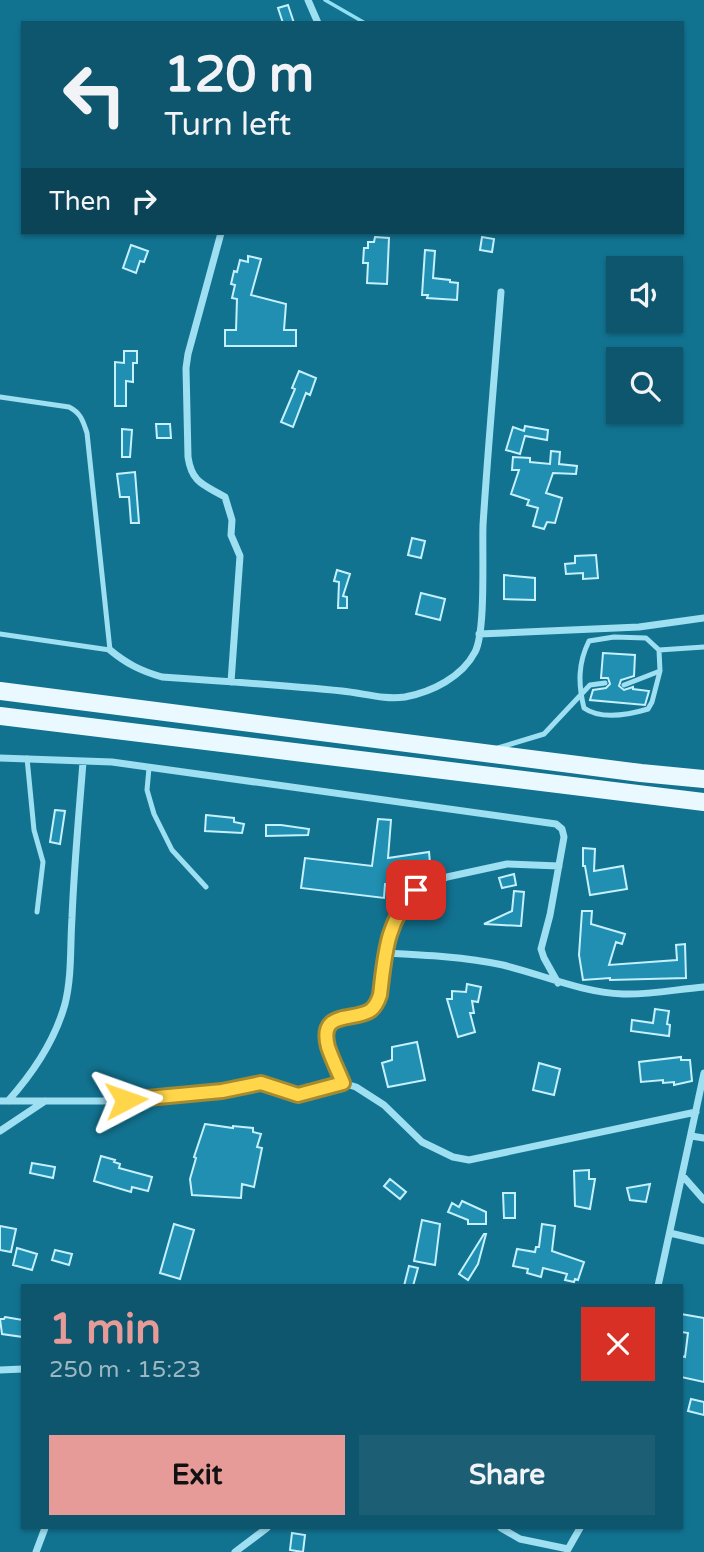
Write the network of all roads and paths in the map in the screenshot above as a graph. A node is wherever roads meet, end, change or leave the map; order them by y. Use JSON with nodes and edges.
{"nodes":[{"id":1,"x":308,"y":0,"type":"edge"},
{"id":2,"x":317,"y":21,"type":"edge"},
{"id":3,"x":220,"y":235,"type":"edge"},
{"id":4,"x":501,"y":292,"type":"dead end"},
{"id":5,"x":0,"y":397,"type":"edge"},
{"id":6,"x":704,"y":618,"type":"edge"},
{"id":7,"x":0,"y":634,"type":"edge"},
{"id":8,"x":479,"y":634,"type":"junction"},
{"id":9,"x":704,"y":648,"type":"edge"},
{"id":10,"x":110,"y":650,"type":"junction"},
{"id":11,"x":659,"y":650,"type":"junction"},
{"id":12,"x":660,"y":671,"type":"junction"},
{"id":13,"x":230,"y":682,"type":"junction"},
{"id":14,"x":605,"y":683,"type":"dead end"},
{"id":15,"x":624,"y":685,"type":"dead end"},
{"id":16,"x":0,"y":691,"type":"edge"},
{"id":17,"x":581,"y":695,"type":"junction"},
{"id":18,"x":0,"y":716,"type":"edge"},
{"id":19,"x":481,"y":752,"type":"junction"},
{"id":20,"x":0,"y":758,"type":"edge"},
{"id":21,"x":27,"y":758,"type":"junction"},
{"id":22,"x":83,"y":762,"type":"junction"},
{"id":23,"x":149,"y":768,"type":"junction"},
{"id":24,"x":704,"y":779,"type":"edge"},
{"id":25,"x":704,"y":802,"type":"edge"},
{"id":26,"x":559,"y":866,"type":"junction"},
{"id":27,"x":206,"y":887,"type":"dead end"},
{"id":28,"x":37,"y":912,"type":"dead end"},
{"id":29,"x":385,"y":953,"type":"junction"},
{"id":30,"x":558,"y":983,"type":"junction"},
{"id":31,"x":704,"y":986,"type":"edge"},
{"id":32,"x":704,"y":1073,"type":"edge"},
{"id":33,"x":343,"y":1083,"type":"junction"},
{"id":34,"x":4,"y":1101,"type":"edge"},
{"id":35,"x":46,"y":1101,"type":"junction"},
{"id":36,"x":696,"y":1112,"type":"junction"},
{"id":37,"x":0,"y":1131,"type":"edge"},
{"id":38,"x":691,"y":1136,"type":"junction"},
{"id":39,"x":704,"y":1138,"type":"edge"},
{"id":40,"x":682,"y":1175,"type":"junction"},
{"id":41,"x":704,"y":1200,"type":"edge"},
{"id":42,"x":670,"y":1233,"type":"junction"},
{"id":43,"x":704,"y":1241,"type":"edge"},
{"id":44,"x":658,"y":1284,"type":"edge"},
{"id":45,"x":21,"y":1369,"type":"edge"},
{"id":46,"x":0,"y":1370,"type":"edge"},
{"id":47,"x":45,"y":1529,"type":"edge"},
{"id":48,"x":266,"y":1529,"type":"edge"},
{"id":49,"x":503,"y":1529,"type":"edge"},
{"id":50,"x":579,"y":1529,"type":"edge"},
{"id":51,"x":567,"y":1550,"type":"edge"},
{"id":52,"x":36,"y":1552,"type":"edge"},
{"id":53,"x":234,"y":1552,"type":"edge"}],
"edges":[{"from":1,"to":2,"type":"street"},
{"from":3,"to":13,"type":"street"},
{"from":4,"to":8,"type":"street"},
{"from":5,"to":10,"type":"lane"},
{"from":6,"to":8,"type":"street"},
{"from":7,"to":10,"type":"lane"},
{"from":8,"to":13,"type":"street"},
{"from":9,"to":11,"type":"lane"},
{"from":10,"to":13,"type":"street"},
{"from":11,"to":12,"type":"lane"},
{"from":11,"to":17,"type":"lane"},
{"from":12,"to":15,"type":"lane"},
{"from":12,"to":17,"type":"lane"},
{"from":14,"to":17,"type":"lane"},
{"from":16,"to":19,"type":"main road"},
{"from":17,"to":19,"type":"lane"},
{"from":18,"to":25,"type":"main road"},
{"from":19,"to":24,"type":"main road"},
{"from":20,"to":21,"type":"street"},
{"from":21,"to":22,"type":"street"},
{"from":21,"to":28,"type":"lane"},
{"from":22,"to":23,"type":"street"},
{"from":22,"to":34,"type":"street"},
{"from":23,"to":26,"type":"street"},
{"from":23,"to":27,"type":"lane"},
{"from":26,"to":29,"type":"street"},
{"from":26,"to":30,"type":"street"},
{"from":29,"to":30,"type":"street"},
{"from":29,"to":33,"type":"street"},
{"from":30,"to":31,"type":"street"},
{"from":32,"to":36,"type":"street"},
{"from":33,"to":35,"type":"street"},
{"from":33,"to":36,"type":"street"},
{"from":34,"to":35,"type":"street"},
{"from":35,"to":37,"type":"street"},
{"from":36,"to":38,"type":"street"},
{"from":38,"to":39,"type":"street"},
{"from":38,"to":40,"type":"street"},
{"from":40,"to":41,"type":"street"},
{"from":40,"to":42,"type":"street"},
{"from":42,"to":43,"type":"street"},
{"from":42,"to":44,"type":"street"},
{"from":45,"to":46,"type":"street"},
{"from":47,"to":52,"type":"street"},
{"from":48,"to":53,"type":"street"},
{"from":49,"to":51,"type":"street"},
{"from":50,"to":51,"type":"street"}]}
